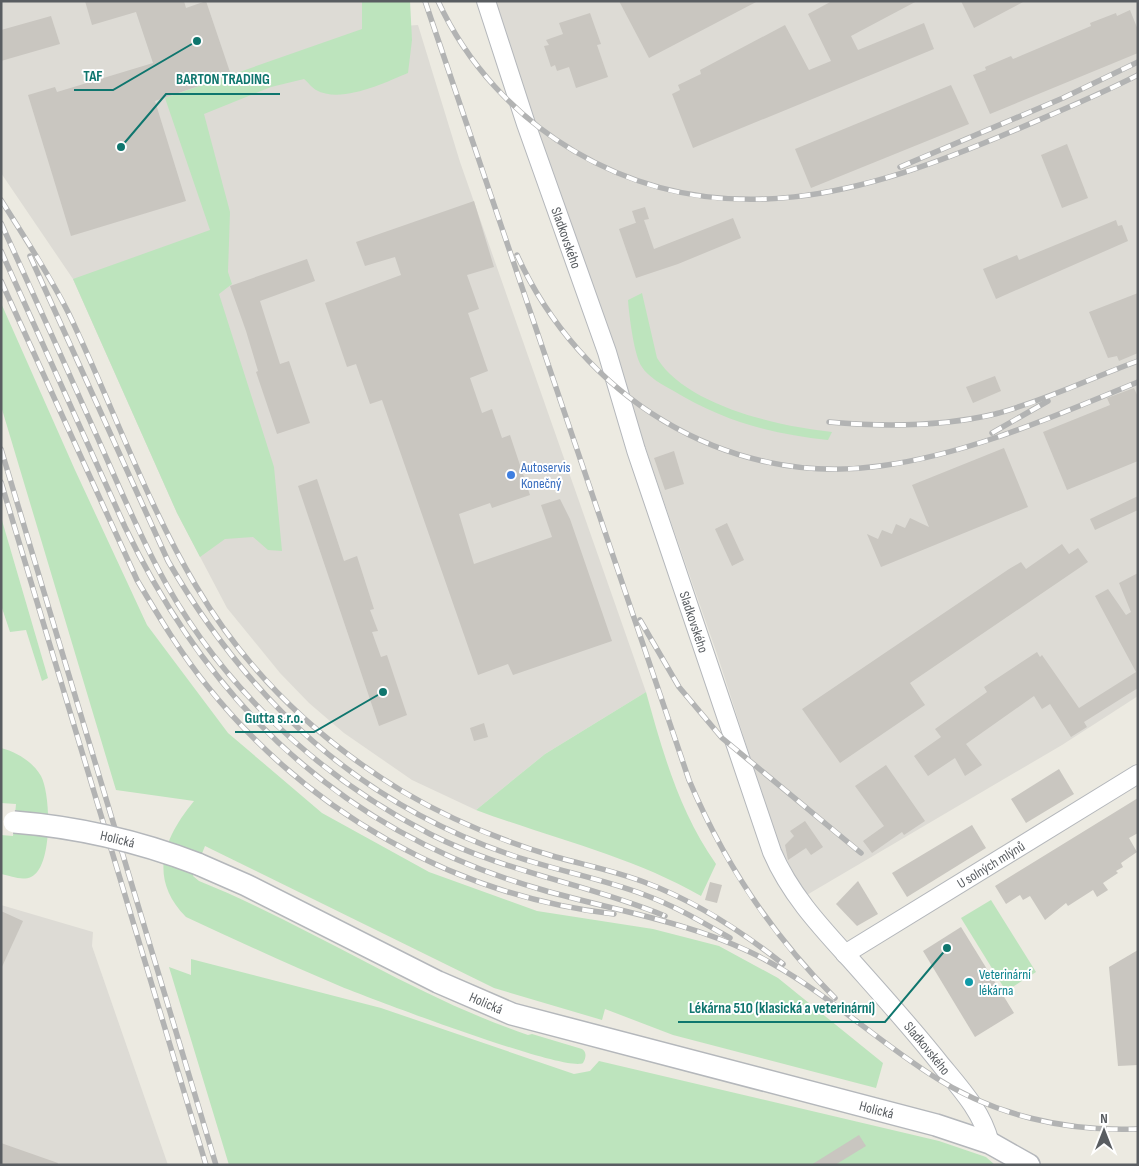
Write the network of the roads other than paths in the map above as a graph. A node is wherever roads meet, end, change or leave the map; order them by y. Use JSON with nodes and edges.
{"nodes":[{"id":1,"x":486,"y":1,"type":"edge"},
{"id":2,"x":1138,"y":774,"type":"edge"},
{"id":3,"x":8,"y":821,"type":"edge"},
{"id":4,"x":845,"y":954,"type":"junction"},
{"id":5,"x":990,"y":1143,"type":"junction"},
{"id":6,"x":1029,"y":1165,"type":"edge"}],
"edges":[{"from":1,"to":4,"type":"street","name":"Sladkovského"},
{"from":2,"to":4,"type":"street","name":"U solných mlýnů"},
{"from":3,"to":5,"type":"street","name":"Holická","bridge":true},
{"from":4,"to":5,"type":"street","name":"Sladkovského"},
{"from":5,"to":6,"type":"street"}]}
